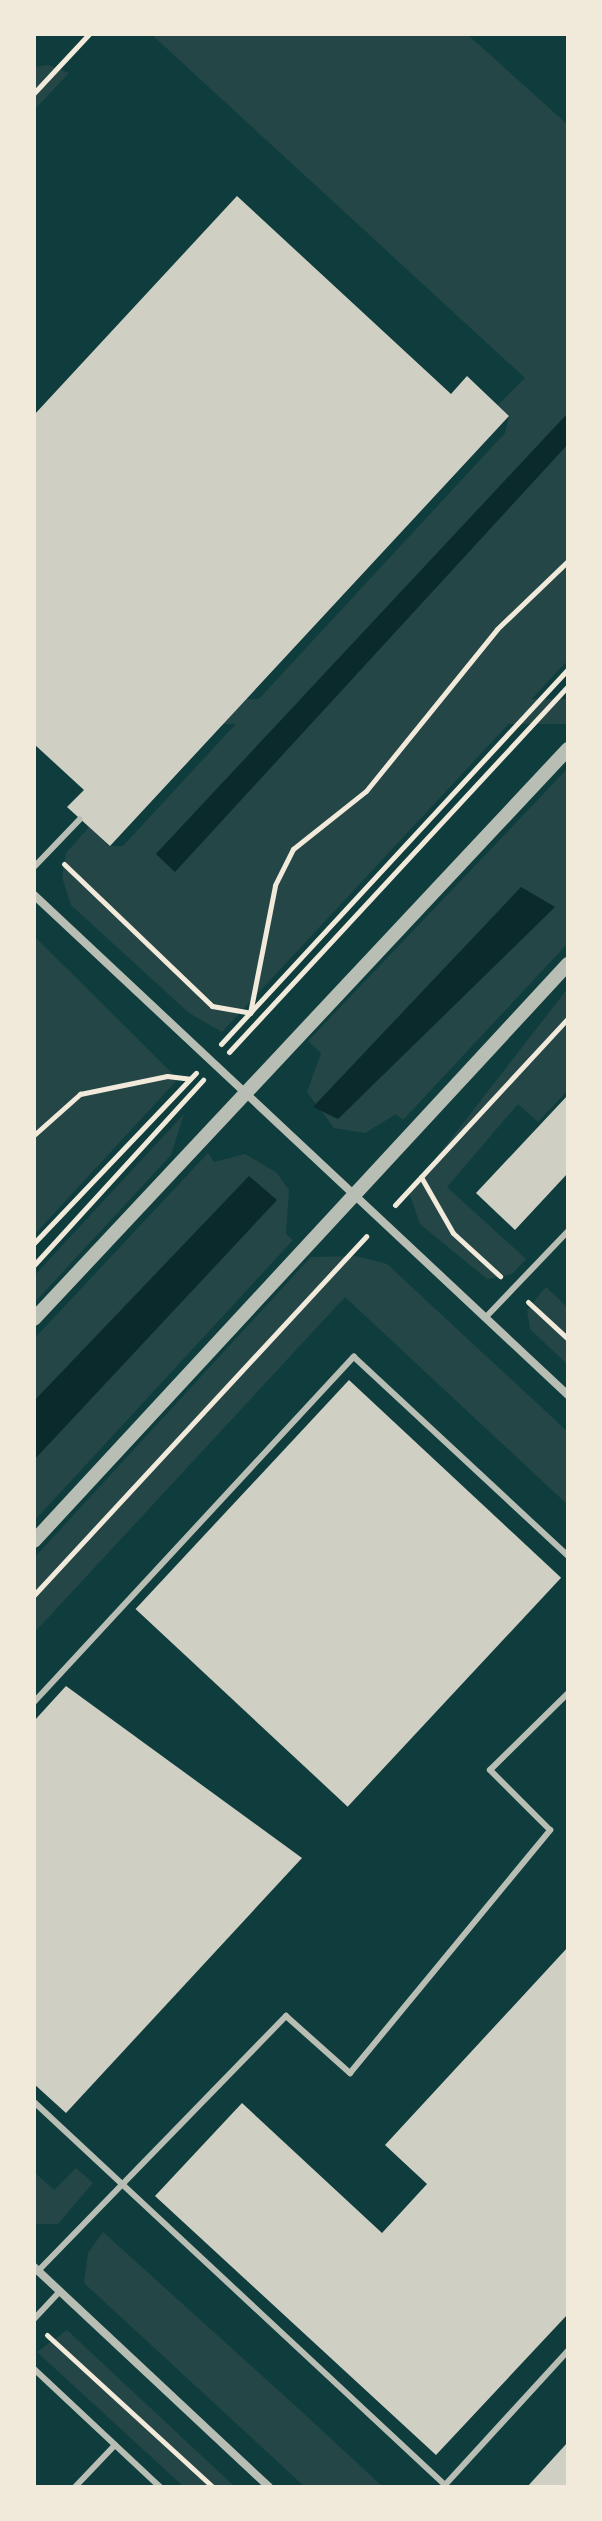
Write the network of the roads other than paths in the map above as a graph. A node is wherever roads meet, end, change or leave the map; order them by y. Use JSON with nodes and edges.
{"nodes":[{"id":1,"x":568,"y":749,"type":"edge"},
{"id":2,"x":80,"y":819,"type":"dead end"},
{"id":3,"x":34,"y":867,"type":"edge"},
{"id":4,"x":34,"y":895,"type":"edge"},
{"id":5,"x":568,"y":964,"type":"edge"},
{"id":6,"x":246,"y":1089,"type":"junction"},
{"id":7,"x":355,"y":1199,"type":"junction"},
{"id":8,"x":568,"y":1231,"type":"edge"},
{"id":9,"x":485,"y":1318,"type":"junction"},
{"id":10,"x":34,"y":1319,"type":"edge"},
{"id":11,"x":568,"y":1395,"type":"edge"},
{"id":12,"x":34,"y":1541,"type":"edge"},
{"id":13,"x":568,"y":1556,"type":"edge"},
{"id":14,"x":568,"y":1693,"type":"edge"},
{"id":15,"x":34,"y":1702,"type":"edge"},
{"id":16,"x":34,"y":2102,"type":"edge"},
{"id":17,"x":120,"y":2183,"type":"junction"},
{"id":18,"x":36,"y":2269,"type":"edge"},
{"id":19,"x":60,"y":2291,"type":"junction"},
{"id":20,"x":34,"y":2322,"type":"edge"},
{"id":21,"x":568,"y":2351,"type":"edge"},
{"id":22,"x":34,"y":2369,"type":"edge"},
{"id":23,"x":115,"y":2445,"type":"junction"},
{"id":24,"x":75,"y":2487,"type":"edge"},
{"id":25,"x":160,"y":2487,"type":"edge"},
{"id":26,"x":269,"y":2487,"type":"edge"}],
"edges":[{"from":1,"to":6,"type":"street"},
{"from":2,"to":3,"type":"lane"},
{"from":4,"to":6,"type":"street"},
{"from":5,"to":7,"type":"street"},
{"from":6,"to":7,"type":"street"},
{"from":6,"to":10,"type":"street"},
{"from":7,"to":9,"type":"street"},
{"from":7,"to":12,"type":"street"},
{"from":8,"to":9,"type":"lane"},
{"from":9,"to":11,"type":"street"},
{"from":13,"to":15,"type":"lane"},
{"from":14,"to":17,"type":"lane"},
{"from":16,"to":17,"type":"lane"},
{"from":17,"to":18,"type":"lane"},
{"from":17,"to":21,"type":"lane"},
{"from":18,"to":19,"type":"street"},
{"from":19,"to":20,"type":"lane"},
{"from":19,"to":26,"type":"street"},
{"from":22,"to":23,"type":"lane"},
{"from":23,"to":24,"type":"lane"},
{"from":23,"to":25,"type":"lane"}]}
